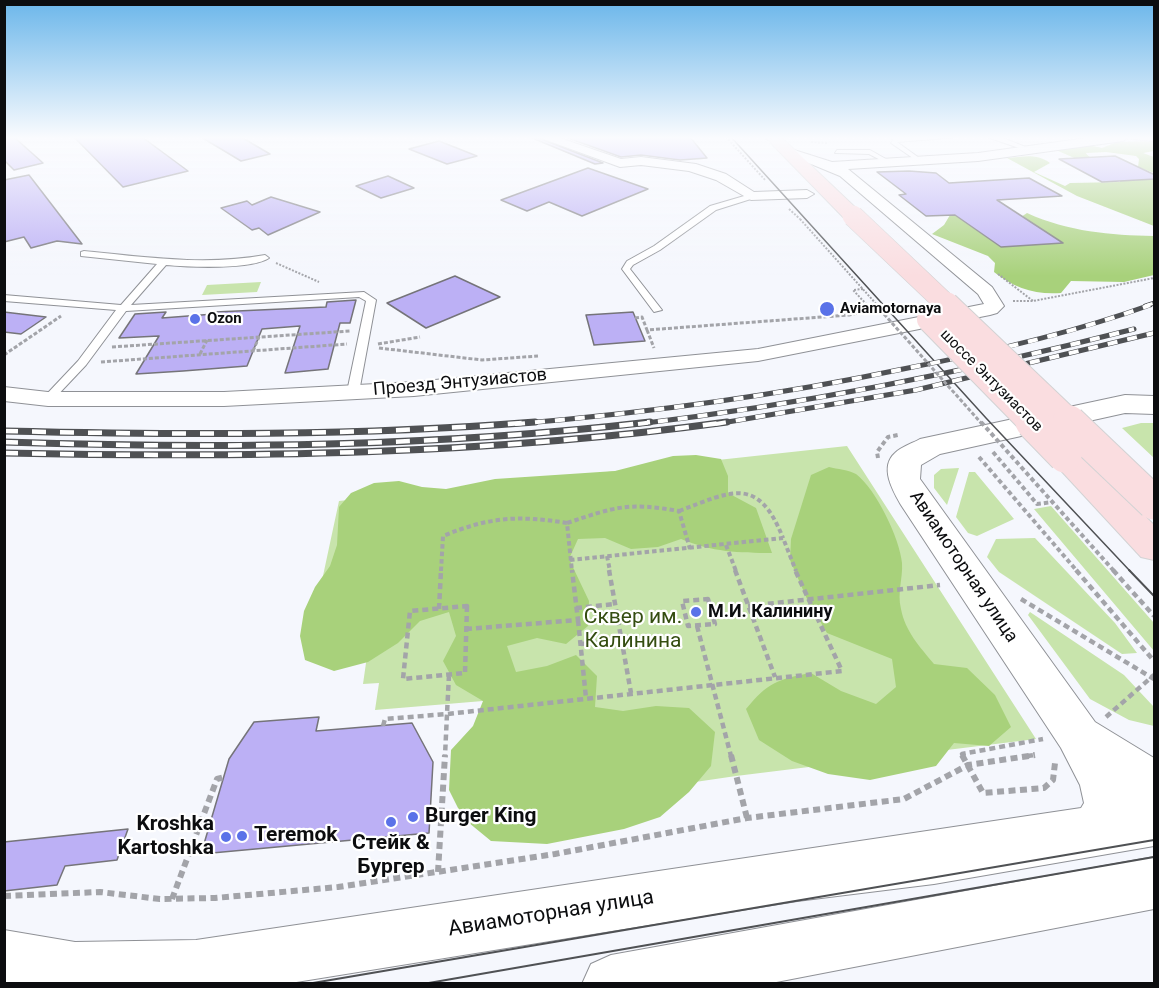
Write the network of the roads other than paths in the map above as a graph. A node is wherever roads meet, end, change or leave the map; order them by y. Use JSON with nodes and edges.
{"nodes":[{"id":1,"x":730,"y":183,"type":"edge"},
{"id":2,"x":799,"y":183,"type":"edge"},
{"id":3,"x":817,"y":183,"type":"edge"},
{"id":4,"x":855,"y":183,"type":"edge"},
{"id":5,"x":856,"y":183,"type":"edge"},
{"id":6,"x":807,"y":194,"type":"junction"},
{"id":7,"x":750,"y":196,"type":"junction"},
{"id":8,"x":892,"y":213,"type":"junction"},
{"id":9,"x":846,"y":215,"type":"junction"},
{"id":10,"x":84,"y":254,"type":"dead end"},
{"id":11,"x":265,"y":258,"type":"road end"},
{"id":12,"x":164,"y":261,"type":"junction"},
{"id":13,"x":4,"y":298,"type":"edge"},
{"id":14,"x":123,"y":308,"type":"junction"},
{"id":15,"x":657,"y":310,"type":"dead end"},
{"id":16,"x":353,"y":392,"type":"junction"},
{"id":17,"x":4,"y":394,"type":"edge"},
{"id":18,"x":48,"y":399,"type":"junction"},
{"id":19,"x":1155,"y":405,"type":"edge"},
{"id":20,"x":1155,"y":503,"type":"edge"},
{"id":21,"x":1155,"y":547,"type":"edge"},
{"id":22,"x":1061,"y":737,"type":"junction"},
{"id":23,"x":1155,"y":786,"type":"edge"},
{"id":24,"x":1155,"y":821,"type":"edge"},
{"id":25,"x":1096,"y":830,"type":"junction"},
{"id":26,"x":1155,"y":883,"type":"edge"},
{"id":27,"x":14,"y":965,"type":"edge"},
{"id":28,"x":196,"y":969,"type":"junction"},
{"id":29,"x":728,"y":973,"type":"edge"},
{"id":30,"x":140,"y":984,"type":"edge"},
{"id":31,"x":611,"y":984,"type":"edge"}],
"edges":[{"from":1,"to":7,"type":"street"},
{"from":2,"to":6,"type":"main road","name":"шоссе Энтузиастов"},
{"from":3,"to":9,"type":"main road","name":"шоссе Энтузиастов"},
{"from":4,"to":9,"type":"street"},
{"from":5,"to":8,"type":"street"},
{"from":6,"to":7,"type":"street"},
{"from":6,"to":9,"type":"main road","name":"шоссе Энтузиастов"},
{"from":7,"to":15,"type":"lane"},
{"from":8,"to":9,"type":"street"},
{"from":8,"to":16,"type":"street","name":"Проезд Энтузиастов"},
{"from":9,"to":20,"type":"main road","name":"шоссе Энтузиастов","bridge":true},
{"from":9,"to":21,"type":"main road","name":"шоссе Энтузиастов","bridge":true},
{"from":10,"to":12,"type":"lane"},
{"from":11,"to":12,"type":"lane"},
{"from":12,"to":14,"type":"lane"},
{"from":13,"to":14,"type":"lane"},
{"from":14,"to":16,"type":"lane"},
{"from":14,"to":18,"type":"lane"},
{"from":16,"to":18,"type":"street","name":"Проезд Энтузиастов"},
{"from":17,"to":18,"type":"street"},
{"from":19,"to":22,"type":"main road","name":"Авиамоторная улица"},
{"from":22,"to":23,"type":"main road","name":"Авиамоторная улица"},
{"from":22,"to":25,"type":"main road","name":"Авиамоторная улица"},
{"from":24,"to":25,"type":"main road","name":"Авиамоторная улица"},
{"from":25,"to":28,"type":"main road","name":"Авиамоторная улица"},
{"from":26,"to":29,"type":"main road"},
{"from":27,"to":28,"type":"main road","name":"Авиамоторная улица"},
{"from":28,"to":30,"type":"main road"},
{"from":29,"to":31,"type":"main road"}]}
